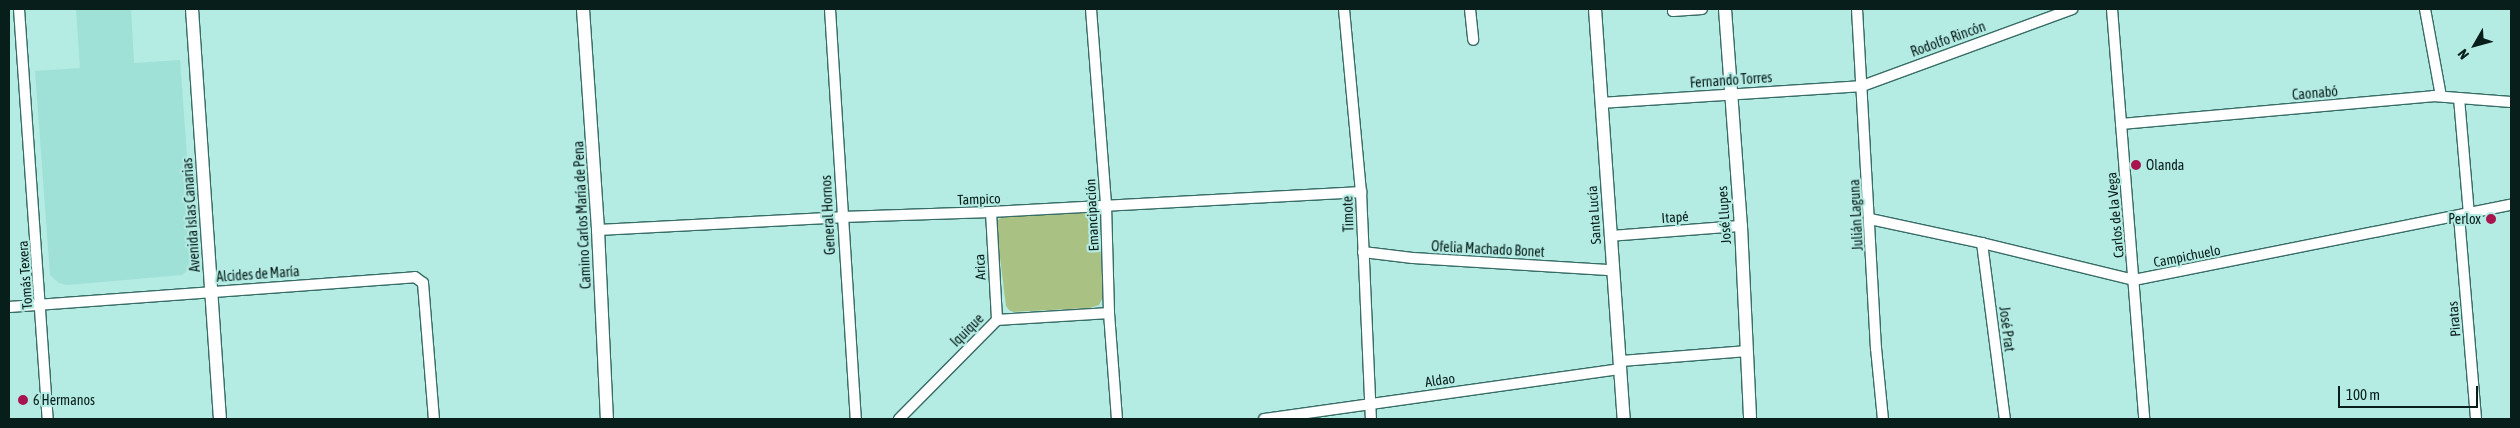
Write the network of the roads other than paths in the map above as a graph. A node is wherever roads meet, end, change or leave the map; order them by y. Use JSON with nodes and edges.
{"nodes":[{"id":1,"x":19,"y":9,"type":"edge"},
{"id":2,"x":192,"y":9,"type":"edge"},
{"id":3,"x":583,"y":9,"type":"edge"},
{"id":4,"x":830,"y":9,"type":"edge"},
{"id":5,"x":1091,"y":9,"type":"edge"},
{"id":6,"x":1344,"y":9,"type":"edge"},
{"id":7,"x":1470,"y":9,"type":"edge"},
{"id":8,"x":1595,"y":9,"type":"edge"},
{"id":9,"x":1673,"y":9,"type":"edge"},
{"id":10,"x":1702,"y":9,"type":"edge"},
{"id":11,"x":1725,"y":9,"type":"edge"},
{"id":12,"x":1858,"y":9,"type":"edge"},
{"id":13,"x":2072,"y":9,"type":"edge"},
{"id":14,"x":2112,"y":9,"type":"edge"},
{"id":15,"x":2425,"y":9,"type":"edge"},
{"id":16,"x":1473,"y":40,"type":"dead end"},
{"id":17,"x":1862,"y":86,"type":"junction"},
{"id":18,"x":1730,"y":94,"type":"junction"},
{"id":19,"x":2441,"y":96,"type":"junction"},
{"id":20,"x":2459,"y":98,"type":"junction"},
{"id":21,"x":1602,"y":102,"type":"junction"},
{"id":22,"x":2511,"y":102,"type":"edge"},
{"id":23,"x":2121,"y":124,"type":"junction"},
{"id":24,"x":1361,"y":192,"type":"junction"},
{"id":25,"x":2511,"y":205,"type":"edge"},
{"id":26,"x":1106,"y":206,"type":"junction"},
{"id":27,"x":990,"y":212,"type":"junction"},
{"id":28,"x":2464,"y":215,"type":"junction"},
{"id":29,"x":842,"y":217,"type":"junction"},
{"id":30,"x":1870,"y":219,"type":"junction"},
{"id":31,"x":1741,"y":226,"type":"junction"},
{"id":32,"x":598,"y":230,"type":"junction"},
{"id":33,"x":1610,"y":236,"type":"junction"},
{"id":34,"x":1982,"y":243,"type":"junction"},
{"id":35,"x":1363,"y":252,"type":"junction"},
{"id":36,"x":1612,"y":270,"type":"junction"},
{"id":37,"x":2134,"y":280,"type":"junction"},
{"id":38,"x":212,"y":291,"type":"junction"},
{"id":39,"x":42,"y":305,"type":"junction"},
{"id":40,"x":9,"y":307,"type":"edge"},
{"id":41,"x":1109,"y":313,"type":"junction"},
{"id":42,"x":997,"y":320,"type":"junction"},
{"id":43,"x":1746,"y":351,"type":"junction"},
{"id":44,"x":1620,"y":365,"type":"junction"},
{"id":45,"x":1370,"y":404,"type":"junction"},
{"id":46,"x":48,"y":419,"type":"edge"},
{"id":47,"x":220,"y":419,"type":"edge"},
{"id":48,"x":434,"y":419,"type":"edge"},
{"id":49,"x":607,"y":419,"type":"edge"},
{"id":50,"x":856,"y":419,"type":"edge"},
{"id":51,"x":899,"y":419,"type":"edge"},
{"id":52,"x":1117,"y":419,"type":"edge"},
{"id":53,"x":1264,"y":419,"type":"edge"},
{"id":54,"x":1371,"y":419,"type":"edge"},
{"id":55,"x":1624,"y":419,"type":"edge"},
{"id":56,"x":1750,"y":419,"type":"edge"},
{"id":57,"x":1883,"y":419,"type":"edge"},
{"id":58,"x":2005,"y":419,"type":"edge"},
{"id":59,"x":2144,"y":419,"type":"edge"},
{"id":60,"x":2476,"y":419,"type":"edge"}],
"edges":[{"from":1,"to":39,"type":"street","name":"Tomás Texera"},
{"from":2,"to":38,"type":"street","name":"Avenida Islas Canarias"},
{"from":3,"to":32,"type":"street","name":"Camino Carlos María de Pena"},
{"from":4,"to":29,"type":"street","name":"General Hornos"},
{"from":5,"to":26,"type":"street","name":"Emancipación"},
{"from":6,"to":24,"type":"street","name":"Timote"},
{"from":7,"to":16,"type":"street"},
{"from":8,"to":21,"type":"street","name":"Santa Lucía"},
{"from":9,"to":10,"type":"street"},
{"from":11,"to":18,"type":"street","name":"José Llupes"},
{"from":12,"to":17,"type":"street","name":"Julián Laguna"},
{"from":13,"to":17,"type":"street","name":"Rodolfo Rincón"},
{"from":14,"to":23,"type":"street","name":"Carlos de la Vega"},
{"from":15,"to":19,"type":"street"},
{"from":17,"to":18,"type":"street","name":"Fernando Torres"},
{"from":17,"to":30,"type":"street","name":"Julián Laguna"},
{"from":18,"to":21,"type":"street","name":"Fernando Torres"},
{"from":18,"to":31,"type":"street","name":"José Llupes"},
{"from":19,"to":20,"type":"street","name":"Caonabó"},
{"from":19,"to":23,"type":"street","name":"Caonabó"},
{"from":20,"to":22,"type":"street","name":"Caonabó"},
{"from":20,"to":28,"type":"street","name":"Piratas"},
{"from":21,"to":33,"type":"street","name":"Santa Lucía"},
{"from":23,"to":37,"type":"street","name":"Carlos de la Vega"},
{"from":24,"to":26,"type":"street","name":"Tampico"},
{"from":24,"to":35,"type":"street","name":"Timote"},
{"from":25,"to":28,"type":"street","name":"Campichuelo"},
{"from":26,"to":27,"type":"street","name":"Tampico"},
{"from":26,"to":41,"type":"street","name":"Emancipación"},
{"from":27,"to":29,"type":"street","name":"Tampico"},
{"from":27,"to":42,"type":"street","name":"Arica"},
{"from":28,"to":37,"type":"street","name":"Campichuelo"},
{"from":28,"to":60,"type":"street","name":"Piratas"},
{"from":29,"to":32,"type":"street","name":"Tampico"},
{"from":29,"to":50,"type":"street","name":"General Hornos"},
{"from":30,"to":34,"type":"street","name":"Campichuelo"},
{"from":30,"to":57,"type":"street","name":"Julián Laguna"},
{"from":31,"to":33,"type":"street","name":"Itapé"},
{"from":31,"to":43,"type":"street","name":"José Llupes"},
{"from":32,"to":49,"type":"street","name":"Camino Carlos María de Pena"},
{"from":33,"to":36,"type":"street","name":"Santa Lucía"},
{"from":34,"to":37,"type":"street","name":"Campichuelo"},
{"from":34,"to":58,"type":"street","name":"José Prat"},
{"from":35,"to":36,"type":"street","name":"Ofelia Machado Bonet"},
{"from":35,"to":45,"type":"street","name":"Timote"},
{"from":36,"to":44,"type":"street","name":"Santa Lucía"},
{"from":37,"to":59,"type":"street","name":"Carlos de la Vega"},
{"from":38,"to":39,"type":"street","name":"Alcides de María"},
{"from":38,"to":47,"type":"street","name":"Avenida Islas Canarias"},
{"from":38,"to":48,"type":"street","name":"Alcides de María"},
{"from":39,"to":40,"type":"street","name":"Alcides de María"},
{"from":39,"to":46,"type":"street","name":"Tomás Texera"},
{"from":41,"to":42,"type":"street","name":"Iquique"},
{"from":41,"to":52,"type":"street","name":"Emancipación"},
{"from":42,"to":51,"type":"street","name":"Iquique"},
{"from":43,"to":44,"type":"street","name":"Aldao"},
{"from":43,"to":56,"type":"street","name":"José Llupes"},
{"from":44,"to":45,"type":"street","name":"Aldao"},
{"from":44,"to":55,"type":"street","name":"Santa Lucía"},
{"from":45,"to":53,"type":"street","name":"Aldao"},
{"from":45,"to":54,"type":"street","name":"Timote"}]}
